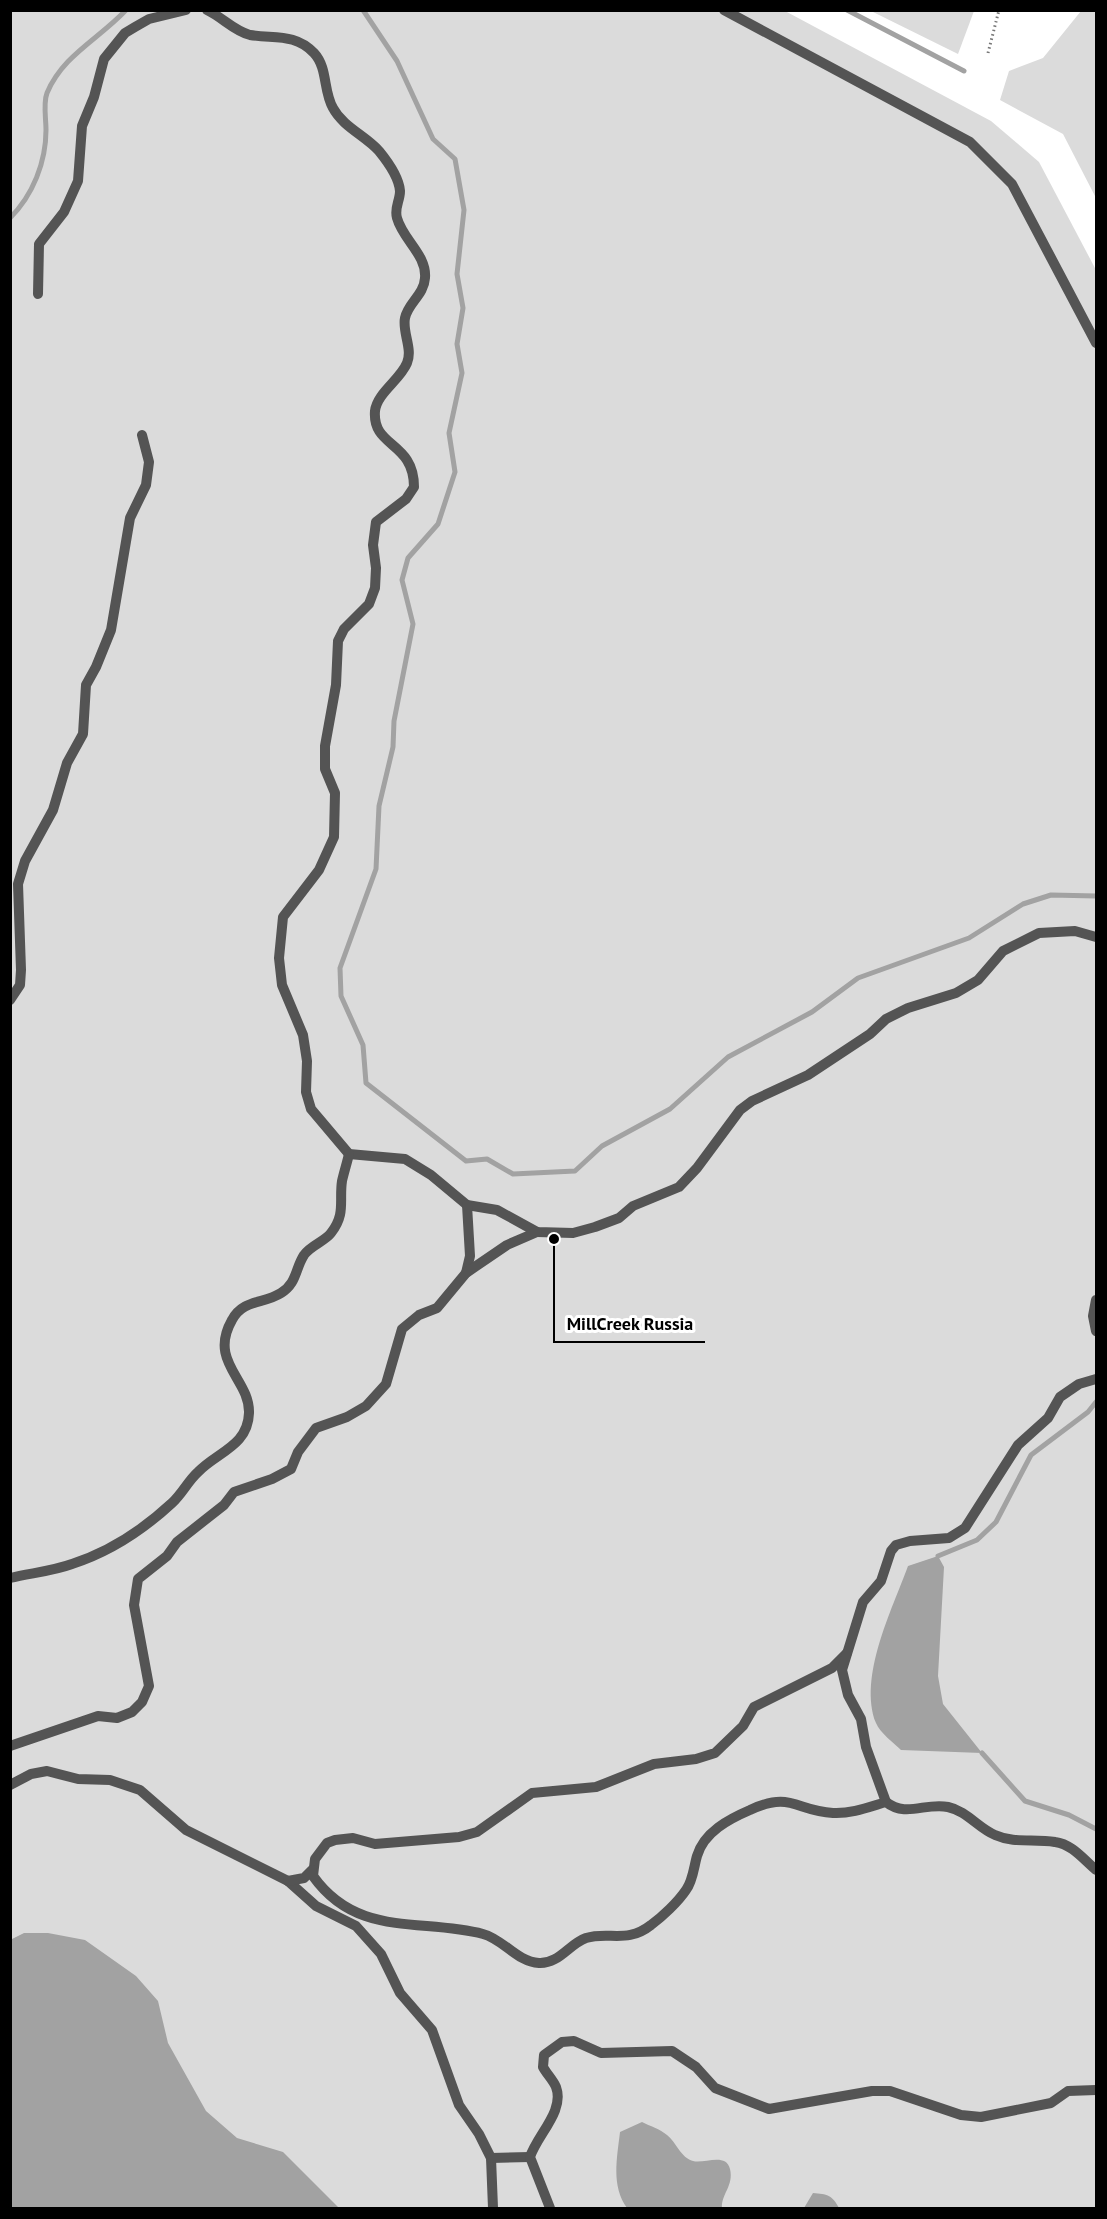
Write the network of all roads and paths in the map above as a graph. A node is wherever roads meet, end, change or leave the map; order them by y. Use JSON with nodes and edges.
{"nodes":[{"id":1,"x":186,"y":10,"type":"edge"},
{"id":2,"x":207,"y":10,"type":"edge"},
{"id":3,"x":724,"y":10,"type":"edge"},
{"id":4,"x":999,"y":10,"type":"edge"},
{"id":5,"x":988,"y":52,"type":"dead end"},
{"id":6,"x":38,"y":294,"type":"dead end"},
{"id":7,"x":1096,"y":343,"type":"edge"},
{"id":8,"x":142,"y":435,"type":"dead end"},
{"id":9,"x":1096,"y":938,"type":"edge"},
{"id":10,"x":10,"y":1000,"type":"edge"},
{"id":11,"x":349,"y":1154,"type":"junction"},
{"id":12,"x":467,"y":1205,"type":"junction"},
{"id":13,"x":537,"y":1232,"type":"junction"},
{"id":14,"x":466,"y":1274,"type":"junction"},
{"id":15,"x":1096,"y":1300,"type":"edge"},
{"id":16,"x":1096,"y":1331,"type":"edge"},
{"id":17,"x":1096,"y":1379,"type":"edge"},
{"id":18,"x":10,"y":1578,"type":"edge"},
{"id":19,"x":847,"y":1653,"type":"junction"},
{"id":20,"x":10,"y":1746,"type":"edge"},
{"id":21,"x":10,"y":1785,"type":"edge"},
{"id":22,"x":886,"y":1802,"type":"junction"},
{"id":23,"x":312,"y":1870,"type":"junction"},
{"id":24,"x":1096,"y":1870,"type":"edge"},
{"id":25,"x":288,"y":1881,"type":"junction"},
{"id":26,"x":1096,"y":2090,"type":"edge"},
{"id":27,"x":530,"y":2157,"type":"junction"},
{"id":28,"x":491,"y":2158,"type":"junction"},
{"id":29,"x":493,"y":2208,"type":"edge"},
{"id":30,"x":550,"y":2208,"type":"edge"}],
"edges":[{"from":1,"to":6,"type":"lane"},
{"from":2,"to":11,"type":"lane"},
{"from":3,"to":7,"type":"lane"},
{"from":4,"to":5,"type":"path"},
{"from":8,"to":10,"type":"lane"},
{"from":9,"to":13,"type":"lane"},
{"from":11,"to":12,"type":"lane"},
{"from":11,"to":18,"type":"lane"},
{"from":12,"to":13,"type":"lane"},
{"from":12,"to":14,"type":"lane"},
{"from":13,"to":14,"type":"lane"},
{"from":14,"to":20,"type":"lane"},
{"from":15,"to":16,"type":"lane"},
{"from":17,"to":19,"type":"lane"},
{"from":19,"to":22,"type":"lane"},
{"from":19,"to":23,"type":"lane"},
{"from":21,"to":25,"type":"lane"},
{"from":22,"to":23,"type":"lane"},
{"from":22,"to":24,"type":"lane"},
{"from":23,"to":25,"type":"lane"},
{"from":25,"to":28,"type":"lane"},
{"from":26,"to":27,"type":"lane"},
{"from":27,"to":28,"type":"lane"},
{"from":27,"to":30,"type":"lane"},
{"from":28,"to":29,"type":"lane"}]}
